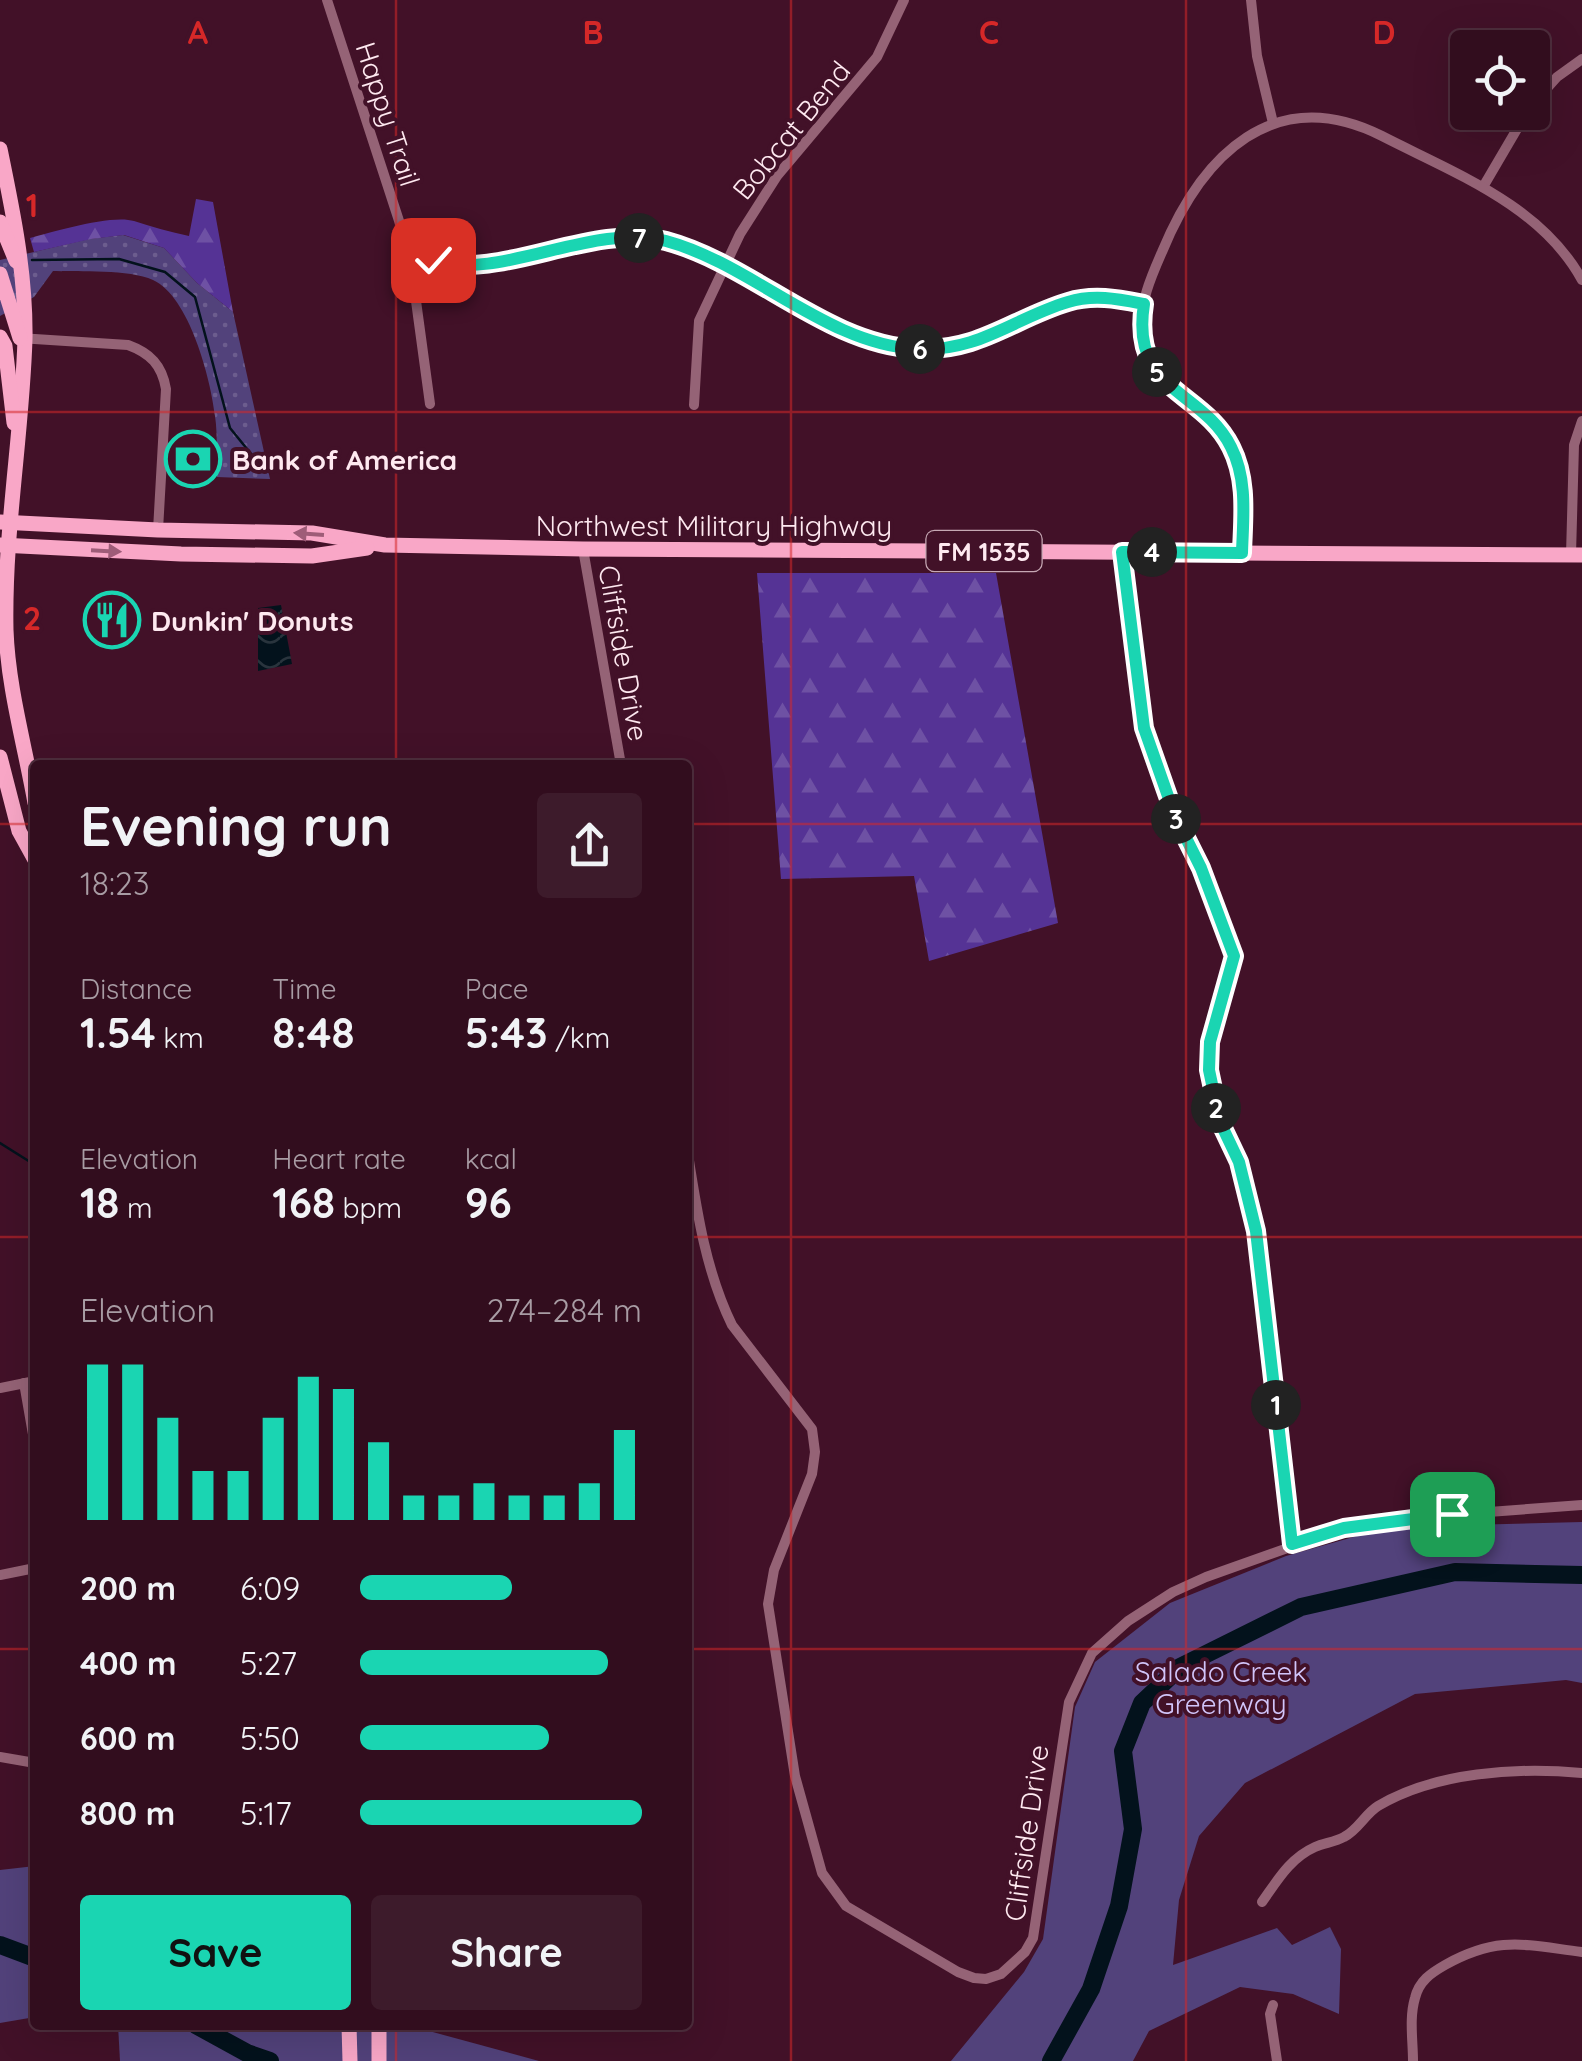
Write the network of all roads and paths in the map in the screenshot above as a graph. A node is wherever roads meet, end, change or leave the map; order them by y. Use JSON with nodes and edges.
{"nodes":[{"id":1,"x":327,"y":0,"type":"edge"},
{"id":2,"x":904,"y":0,"type":"edge"},
{"id":3,"x":1252,"y":0,"type":"edge"},
{"id":4,"x":1582,"y":59,"type":"edge"},
{"id":5,"x":1550,"y":85,"type":"edge"},
{"id":6,"x":1273,"y":123,"type":"junction"},
{"id":7,"x":1516,"y":130,"type":"edge"},
{"id":8,"x":0,"y":150,"type":"edge"},
{"id":9,"x":2,"y":170,"type":"edge"},
{"id":10,"x":1483,"y":186,"type":"junction"},
{"id":11,"x":0,"y":222,"type":"edge"},
{"id":12,"x":433,"y":260,"type":"junction"},
{"id":13,"x":724,"y":266,"type":"junction"},
{"id":14,"x":0,"y":274,"type":"edge"},
{"id":15,"x":22,"y":280,"type":"junction"},
{"id":16,"x":1582,"y":280,"type":"edge"},
{"id":17,"x":1144,"y":304,"type":"junction"},
{"id":18,"x":0,"y":338,"type":"edge"},
{"id":19,"x":22,"y":338,"type":"junction"},
{"id":20,"x":430,"y":404,"type":"dead end"},
{"id":21,"x":694,"y":405,"type":"dead end"},
{"id":22,"x":1582,"y":420,"type":"edge"},
{"id":23,"x":17,"y":452,"type":"junction"},
{"id":24,"x":6,"y":522,"type":"edge"},
{"id":25,"x":158,"y":530,"type":"junction"},
{"id":26,"x":4,"y":545,"type":"edge"},
{"id":27,"x":385,"y":545,"type":"junction"},
{"id":28,"x":583,"y":549,"type":"junction"},
{"id":29,"x":1122,"y":552,"type":"junction"},
{"id":30,"x":1242,"y":553,"type":"junction"},
{"id":31,"x":1576,"y":554,"type":"edge"},
{"id":32,"x":0,"y":757,"type":"edge"},
{"id":33,"x":620,"y":760,"type":"edge"},
{"id":34,"x":29,"y":770,"type":"junction"},
{"id":35,"x":5,"y":776,"type":"junction"},
{"id":36,"x":30,"y":776,"type":"edge"},
{"id":37,"x":30,"y":851,"type":"edge"},
{"id":38,"x":692,"y":1175,"type":"edge"},
{"id":39,"x":29,"y":1382,"type":"edge"},
{"id":40,"x":0,"y":1388,"type":"edge"},
{"id":41,"x":1582,"y":1505,"type":"edge"},
{"id":42,"x":1292,"y":1544,"type":"junction"},
{"id":43,"x":30,"y":1569,"type":"edge"},
{"id":44,"x":0,"y":1575,"type":"edge"},
{"id":45,"x":0,"y":1757,"type":"edge"},
{"id":46,"x":30,"y":1762,"type":"edge"},
{"id":47,"x":1582,"y":1772,"type":"edge"},
{"id":48,"x":1262,"y":1902,"type":"dead end"},
{"id":49,"x":1582,"y":1952,"type":"edge"},
{"id":50,"x":1273,"y":2005,"type":"dead end"},
{"id":51,"x":349,"y":2030,"type":"edge"},
{"id":52,"x":379,"y":2030,"type":"edge"},
{"id":53,"x":350,"y":2061,"type":"edge"},
{"id":54,"x":379,"y":2061,"type":"edge"},
{"id":55,"x":1277,"y":2061,"type":"edge"},
{"id":56,"x":1413,"y":2061,"type":"edge"}],
"edges":[{"from":1,"to":12,"type":"street","name":"Happy Trail"},
{"from":2,"to":13,"type":"street","name":"Bobcat Bend"},
{"from":3,"to":6,"type":"street"},
{"from":4,"to":5,"type":"street"},
{"from":6,"to":10,"type":"street"},
{"from":6,"to":17,"type":"street"},
{"from":7,"to":10,"type":"street"},
{"from":8,"to":9,"type":"main road"},
{"from":9,"to":15,"type":"main road"},
{"from":10,"to":16,"type":"street"},
{"from":11,"to":15,"type":"main road"},
{"from":12,"to":13,"type":"street"},
{"from":12,"to":20,"type":"street"},
{"from":13,"to":17,"type":"street"},
{"from":13,"to":21,"type":"street","name":"Bobcat Bend"},
{"from":14,"to":19,"type":"main road"},
{"from":15,"to":19,"type":"main road"},
{"from":17,"to":30,"type":"street"},
{"from":18,"to":19,"type":"street"},
{"from":18,"to":23,"type":"main road"},
{"from":19,"to":23,"type":"main road"},
{"from":19,"to":25,"type":"street"},
{"from":22,"to":31,"type":"street"},
{"from":23,"to":24,"type":"main road"},
{"from":24,"to":25,"type":"main road","name":"Northwest Military Highway","number":"FM 1535"},
{"from":24,"to":26,"type":"main road"},
{"from":27,"to":25,"type":"main road","name":"Northwest Military Highway","number":"FM 1535","one_way":true},
{"from":26,"to":27,"type":"main road","name":"Northwest Military Highway","number":"FM 1535","one_way":true},
{"from":26,"to":34,"type":"main road"},
{"from":27,"to":28,"type":"main road","name":"Northwest Military Highway","number":"FM 1535"},
{"from":28,"to":29,"type":"main road","name":"Northwest Military Highway","number":"FM 1535"},
{"from":28,"to":33,"type":"street","name":"Cliffside Drive"},
{"from":29,"to":30,"type":"main road","name":"Northwest Military Highway","number":"FM 1535"},
{"from":29,"to":42,"type":"street"},
{"from":30,"to":31,"type":"main road","name":"Northwest Military Highway","number":"FM 1535"},
{"from":32,"to":35,"type":"main road"},
{"from":34,"to":35,"type":"main road"},
{"from":34,"to":36,"type":"main road"},
{"from":35,"to":37,"type":"main road"},
{"from":38,"to":42,"type":"street","name":"Cliffside Drive"},
{"from":39,"to":40,"type":"street"},
{"from":41,"to":42,"type":"street","name":"Cliffside Drive"},
{"from":43,"to":44,"type":"street"},
{"from":45,"to":46,"type":"street"},
{"from":47,"to":48,"type":"street"},
{"from":49,"to":56,"type":"street"},
{"from":50,"to":55,"type":"street"},
{"from":51,"to":53,"type":"main road"},
{"from":52,"to":54,"type":"main road"}]}
